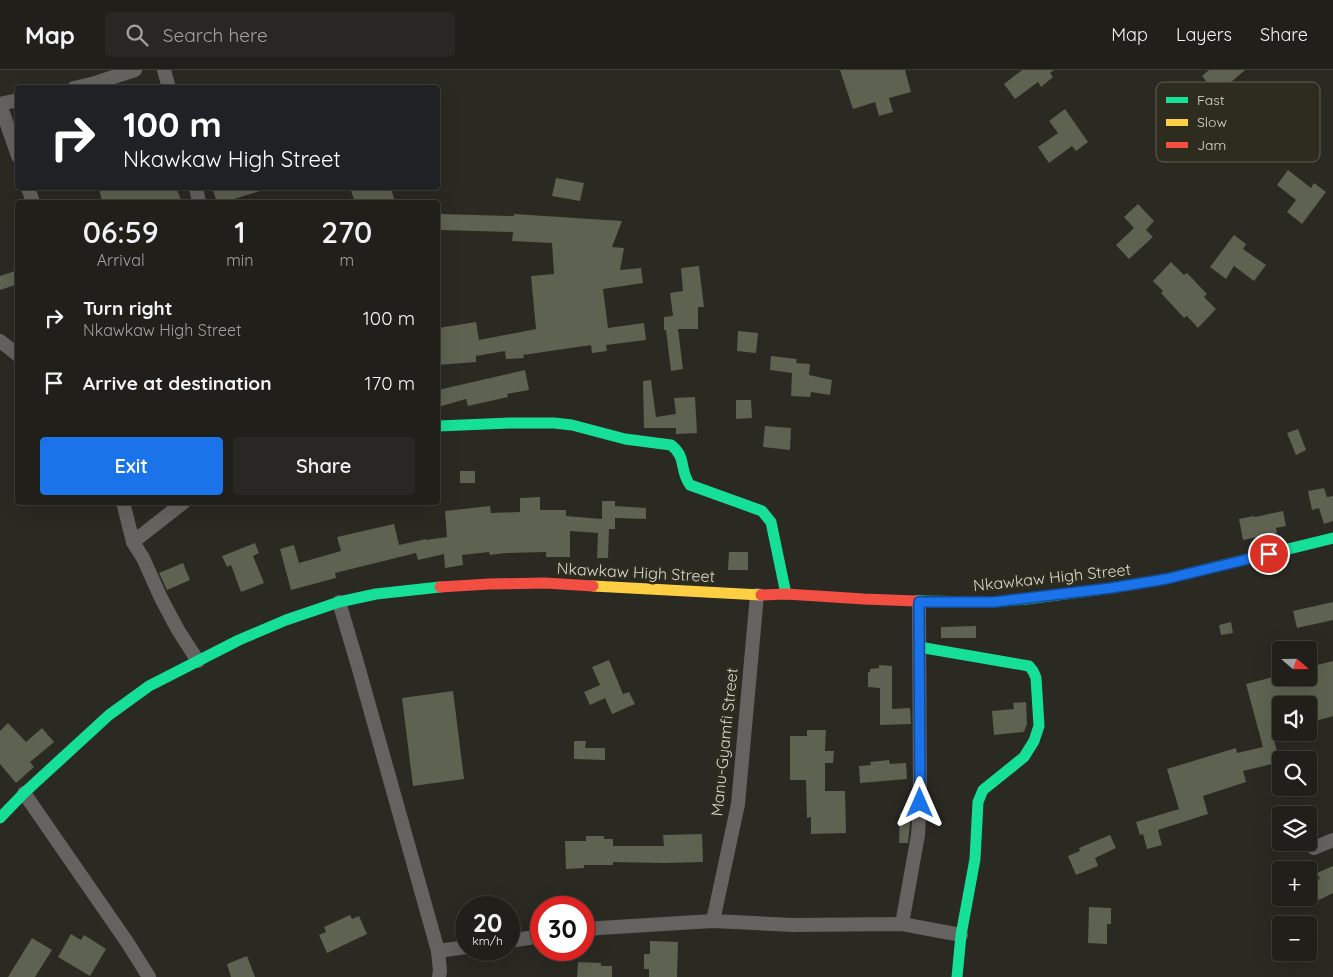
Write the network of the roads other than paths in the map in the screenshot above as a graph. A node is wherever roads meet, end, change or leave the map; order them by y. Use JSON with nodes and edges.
{"nodes":[{"id":1,"x":135,"y":70,"type":"edge"},
{"id":2,"x":164,"y":70,"type":"edge"},
{"id":3,"x":87,"y":85,"type":"edge"},
{"id":4,"x":168,"y":85,"type":"edge"},
{"id":5,"x":15,"y":101,"type":"edge"},
{"id":6,"x":0,"y":104,"type":"edge"},
{"id":7,"x":15,"y":147,"type":"edge"},
{"id":8,"x":0,"y":341,"type":"edge"},
{"id":9,"x":15,"y":353,"type":"edge"},
{"id":10,"x":440,"y":426,"type":"edge"},
{"id":11,"x":124,"y":505,"type":"edge"},
{"id":12,"x":180,"y":505,"type":"edge"},
{"id":13,"x":1333,"y":538,"type":"edge"},
{"id":14,"x":133,"y":542,"type":"junction"},
{"id":15,"x":786,"y":594,"type":"junction"},
{"id":16,"x":757,"y":596,"type":"junction"},
{"id":17,"x":339,"y":602,"type":"junction"},
{"id":18,"x":919,"y":602,"type":"junction"},
{"id":19,"x":919,"y":647,"type":"junction"},
{"id":20,"x":198,"y":661,"type":"junction"},
{"id":21,"x":24,"y":793,"type":"junction"},
{"id":22,"x":0,"y":818,"type":"edge"},
{"id":23,"x":1333,"y":840,"type":"edge"},
{"id":24,"x":1317,"y":847,"type":"edge"},
{"id":25,"x":713,"y":921,"type":"junction"},
{"id":26,"x":902,"y":924,"type":"junction"},
{"id":27,"x":595,"y":929,"type":"edge"},
{"id":28,"x":960,"y":935,"type":"junction"},
{"id":29,"x":455,"y":949,"type":"edge"},
{"id":30,"x":438,"y":951,"type":"junction"},
{"id":31,"x":149,"y":977,"type":"edge"},
{"id":32,"x":439,"y":977,"type":"edge"},
{"id":33,"x":957,"y":977,"type":"edge"}],
"edges":[{"from":1,"to":3,"type":"street"},
{"from":2,"to":4,"type":"street"},
{"from":5,"to":6,"type":"street"},
{"from":6,"to":7,"type":"street"},
{"from":8,"to":9,"type":"street"},
{"from":10,"to":15,"type":"main road"},
{"from":11,"to":14,"type":"street"},
{"from":12,"to":14,"type":"street"},
{"from":13,"to":18,"type":"main road","name":"Nkawkaw High Street"},
{"from":14,"to":20,"type":"street"},
{"from":15,"to":16,"type":"main road","name":"Nkawkaw High Street"},
{"from":15,"to":18,"type":"main road","name":"Nkawkaw High Street"},
{"from":16,"to":17,"type":"main road","name":"Nkawkaw High Street"},
{"from":16,"to":25,"type":"street","name":"Manu-Gyamfi Street"},
{"from":17,"to":20,"type":"main road","name":"Nkawkaw High Street"},
{"from":17,"to":30,"type":"street"},
{"from":18,"to":19,"type":"street"},
{"from":19,"to":26,"type":"street"},
{"from":19,"to":28,"type":"main road"},
{"from":20,"to":21,"type":"main road","name":"Nkawkaw High Street"},
{"from":21,"to":22,"type":"main road","name":"Nkawkaw High Street"},
{"from":21,"to":31,"type":"street"},
{"from":23,"to":24,"type":"street"},
{"from":25,"to":26,"type":"street"},
{"from":25,"to":27,"type":"street"},
{"from":26,"to":28,"type":"street"},
{"from":28,"to":33,"type":"main road"},
{"from":29,"to":30,"type":"street"},
{"from":30,"to":32,"type":"street"}]}
